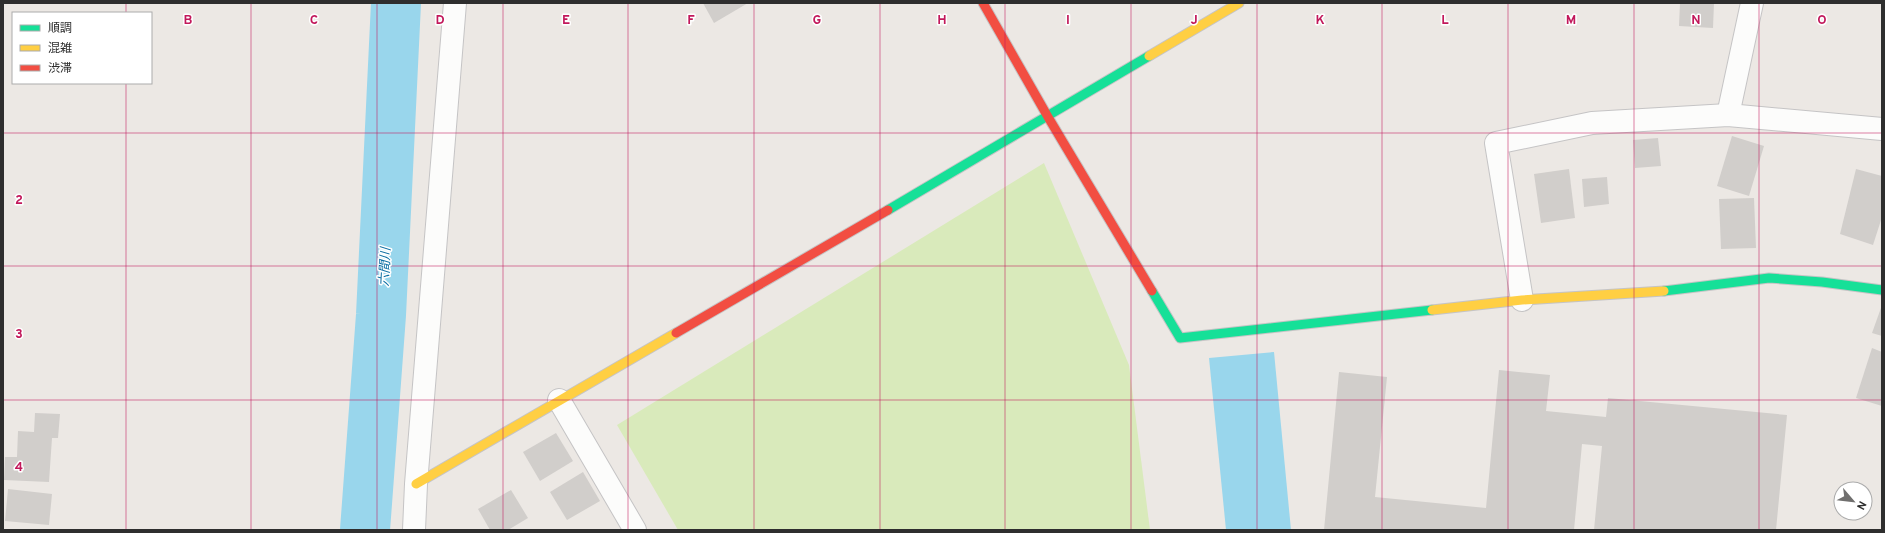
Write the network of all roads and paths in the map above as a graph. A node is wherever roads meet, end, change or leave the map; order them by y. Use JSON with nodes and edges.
{"nodes":[{"id":1,"x":455,"y":3,"type":"edge"},
{"id":2,"x":983,"y":3,"type":"edge"},
{"id":3,"x":1239,"y":3,"type":"edge"},
{"id":4,"x":1752,"y":3,"type":"edge"},
{"id":5,"x":1728,"y":115,"type":"junction"},
{"id":6,"x":1048,"y":117,"type":"junction"},
{"id":7,"x":1882,"y":129,"type":"edge"},
{"id":8,"x":1882,"y":290,"type":"edge"},
{"id":9,"x":1522,"y":300,"type":"junction"},
{"id":10,"x":559,"y":400,"type":"junction"},
{"id":11,"x":416,"y":484,"type":"junction"},
{"id":12,"x":414,"y":530,"type":"edge"},
{"id":13,"x":634,"y":530,"type":"edge"}],
"edges":[{"from":1,"to":11,"type":"street"},
{"from":2,"to":6,"type":"street"},
{"from":3,"to":6,"type":"street"},
{"from":4,"to":5,"type":"street"},
{"from":5,"to":7,"type":"street"},
{"from":5,"to":9,"type":"street"},
{"from":6,"to":9,"type":"street"},
{"from":6,"to":10,"type":"street"},
{"from":8,"to":9,"type":"street"},
{"from":10,"to":11,"type":"street"},
{"from":10,"to":13,"type":"street"},
{"from":11,"to":12,"type":"street"}]}
